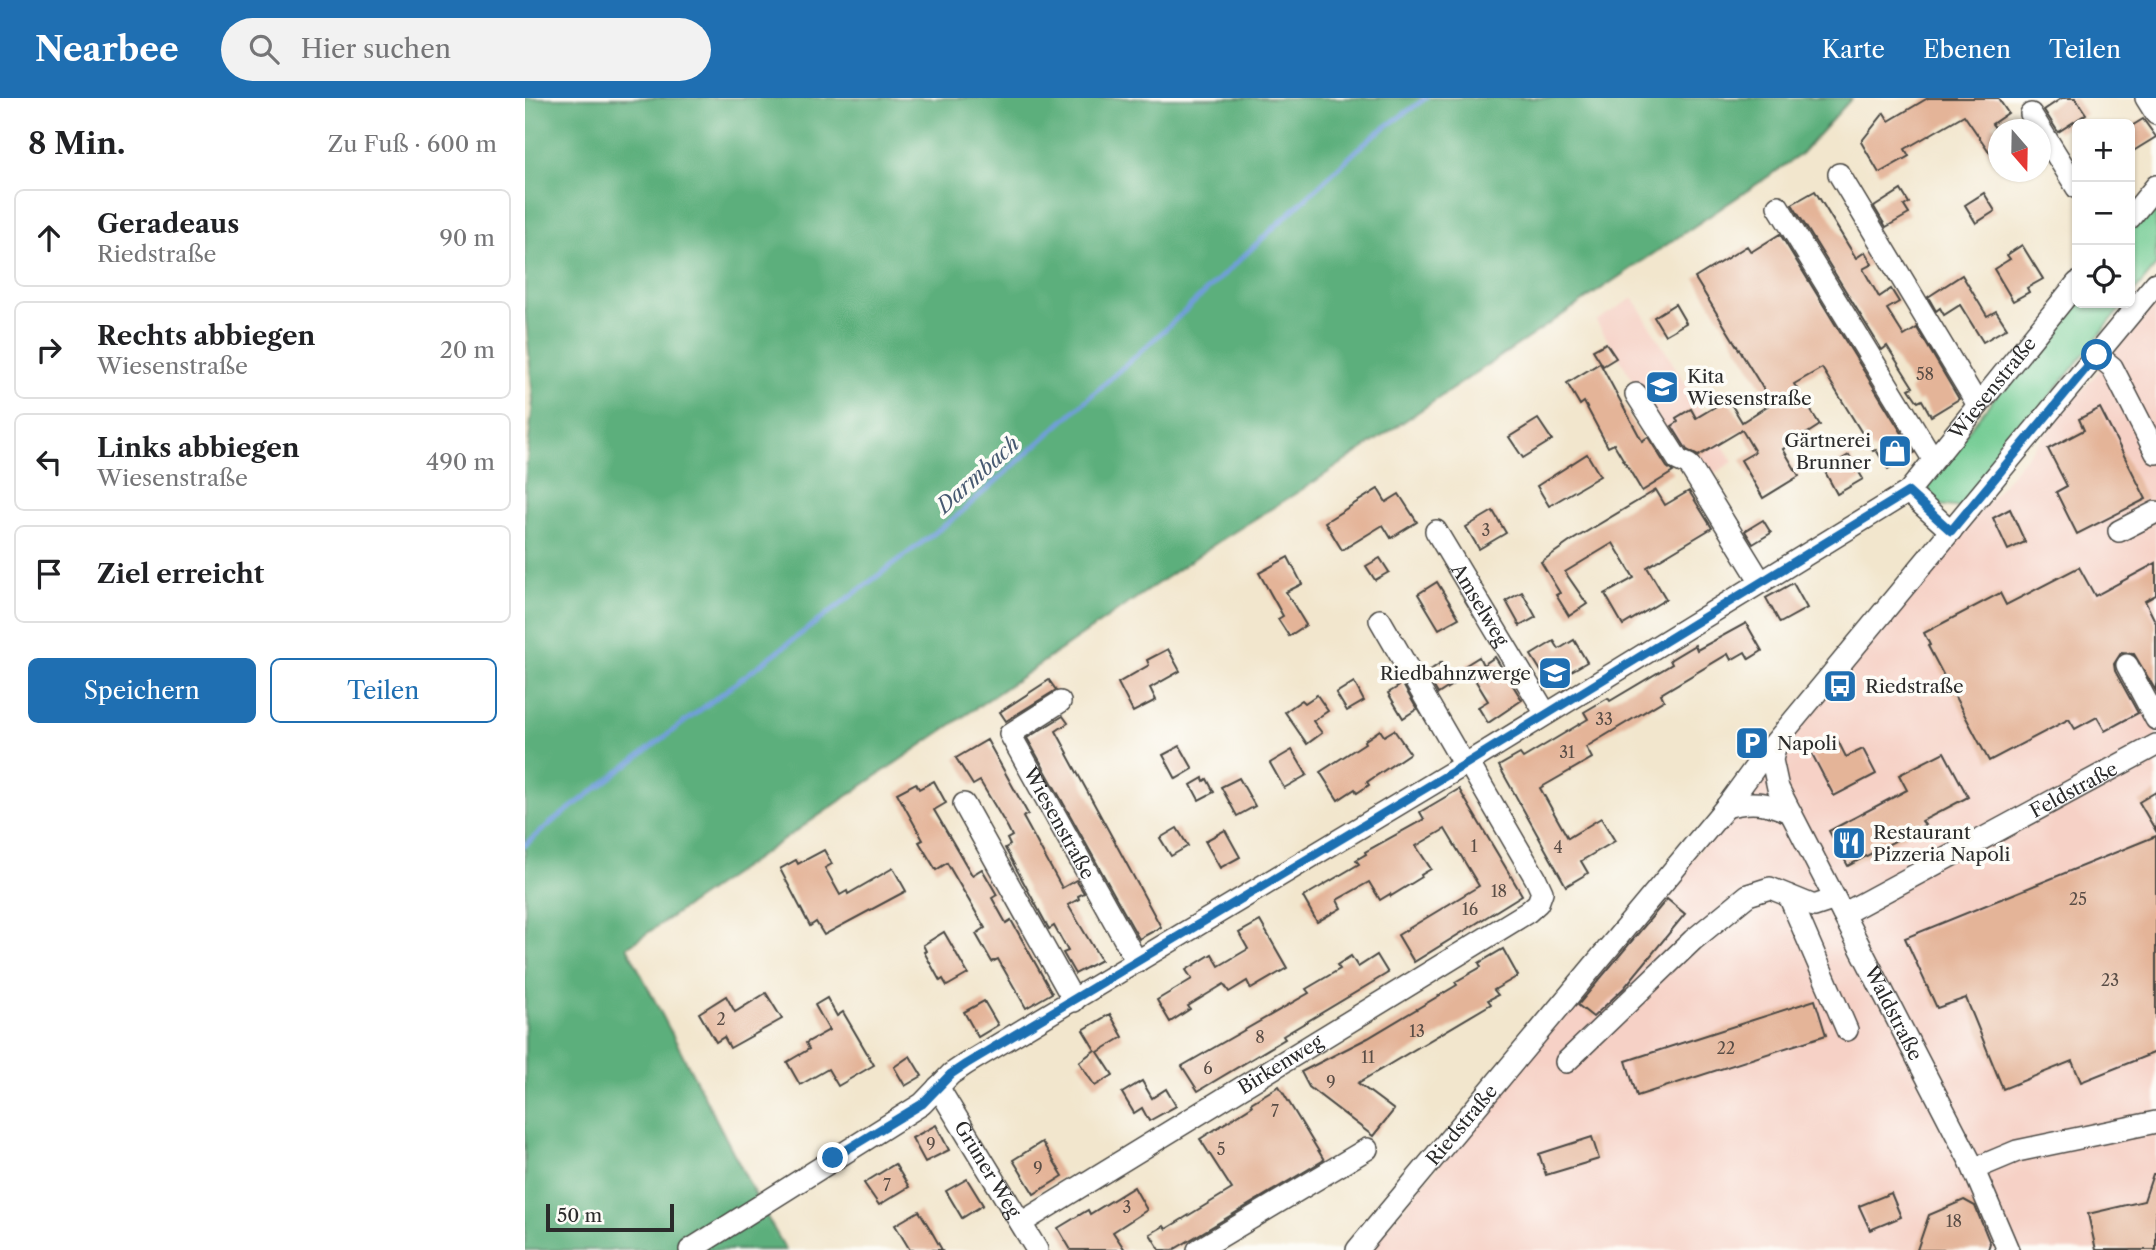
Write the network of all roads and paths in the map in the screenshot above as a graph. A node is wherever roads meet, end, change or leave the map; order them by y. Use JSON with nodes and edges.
{"nodes":[{"id":1,"x":2146,"y":98,"type":"edge"},
{"id":2,"x":2031,"y":114,"type":"dead end"},
{"id":3,"x":2156,"y":114,"type":"edge"},
{"id":4,"x":1839,"y":174,"type":"dead end"},
{"id":5,"x":2073,"y":182,"type":"edge"},
{"id":6,"x":2156,"y":186,"type":"edge"},
{"id":7,"x":1778,"y":206,"type":"dead end"},
{"id":8,"x":2135,"y":212,"type":"edge"},
{"id":9,"x":2156,"y":283,"type":"edge"},
{"id":10,"x":2072,"y":289,"type":"edge"},
{"id":11,"x":2097,"y":355,"type":"junction"},
{"id":12,"x":1636,"y":394,"type":"dead end"},
{"id":13,"x":1978,"y":405,"type":"junction"},
{"id":14,"x":2156,"y":453,"type":"edge"},
{"id":15,"x":1933,"y":459,"type":"junction"},
{"id":16,"x":1908,"y":492,"type":"junction"},
{"id":17,"x":2156,"y":512,"type":"edge"},
{"id":18,"x":1436,"y":531,"type":"dead end"},
{"id":19,"x":1951,"y":531,"type":"junction"},
{"id":20,"x":2119,"y":531,"type":"dead end"},
{"id":21,"x":1761,"y":582,"type":"junction"},
{"id":22,"x":1380,"y":620,"type":"dead end"},
{"id":23,"x":2127,"y":665,"type":"dead end"},
{"id":24,"x":1060,"y":702,"type":"dead end"},
{"id":25,"x":1546,"y":714,"type":"junction"},
{"id":26,"x":2156,"y":719,"type":"edge"},
{"id":27,"x":1776,"y":743,"type":"junction"},
{"id":28,"x":2156,"y":745,"type":"edge"},
{"id":29,"x":1466,"y":764,"type":"junction"},
{"id":30,"x":964,"y":804,"type":"dead end"},
{"id":31,"x":1726,"y":807,"type":"junction"},
{"id":32,"x":1791,"y":813,"type":"junction"},
{"id":33,"x":1789,"y":896,"type":"junction"},
{"id":34,"x":1839,"y":907,"type":"junction"},
{"id":35,"x":1137,"y":962,"type":"junction"},
{"id":36,"x":1074,"y":1000,"type":"junction"},
{"id":37,"x":1847,"y":1030,"type":"dead end"},
{"id":38,"x":1566,"y":1062,"type":"dead end"},
{"id":39,"x":939,"y":1087,"type":"junction"},
{"id":40,"x":2156,"y":1122,"type":"edge"},
{"id":41,"x":1367,"y":1149,"type":"dead end"},
{"id":42,"x":1974,"y":1169,"type":"junction"},
{"id":43,"x":1021,"y":1223,"type":"junction"},
{"id":44,"x":689,"y":1250,"type":"edge"},
{"id":45,"x":1037,"y":1250,"type":"edge"},
{"id":46,"x":1198,"y":1250,"type":"edge"},
{"id":47,"x":1357,"y":1250,"type":"edge"},
{"id":48,"x":2008,"y":1250,"type":"edge"}],
"edges":[{"from":1,"to":3,"type":"street"},
{"from":2,"to":5,"type":"street"},
{"from":4,"to":13,"type":"street"},
{"from":6,"to":8,"type":"street"},
{"from":7,"to":15,"type":"street"},
{"from":9,"to":11,"type":"street","name":"Riedstraße"},
{"from":10,"to":13,"type":"street","name":"Wiesenstraße"},
{"from":11,"to":14,"type":"street"},
{"from":11,"to":19,"type":"street","name":"Riedstraße"},
{"from":12,"to":21,"type":"street"},
{"from":13,"to":15,"type":"street","name":"Wiesenstraße"},
{"from":15,"to":16,"type":"street","name":"Wiesenstraße"},
{"from":16,"to":19,"type":"street"},
{"from":16,"to":21,"type":"street","name":"Wiesenstraße"},
{"from":17,"to":20,"type":"street"},
{"from":18,"to":25,"type":"street","name":"Amselweg"},
{"from":19,"to":27,"type":"street","name":"Riedstraße"},
{"from":21,"to":25,"type":"street","name":"Wiesenstraße"},
{"from":22,"to":29,"type":"street"},
{"from":23,"to":26,"type":"street"},
{"from":24,"to":35,"type":"street","name":"Wiesenstraße"},
{"from":25,"to":29,"type":"street","name":"Wiesenstraße"},
{"from":27,"to":31,"type":"street","name":"Riedstraße"},
{"from":27,"to":32,"type":"street","name":"Waldstraße"},
{"from":28,"to":34,"type":"street","name":"Feldstraße"},
{"from":29,"to":35,"type":"street","name":"Wiesenstraße"},
{"from":29,"to":43,"type":"street","name":"Birkenweg"},
{"from":30,"to":36,"type":"street"},
{"from":31,"to":32,"type":"street"},
{"from":31,"to":47,"type":"street","name":"Riedstraße"},
{"from":32,"to":34,"type":"street","name":"Waldstraße"},
{"from":33,"to":34,"type":"street"},
{"from":33,"to":37,"type":"street"},
{"from":33,"to":38,"type":"street"},
{"from":34,"to":42,"type":"street","name":"Waldstraße"},
{"from":35,"to":36,"type":"street","name":"Wiesenstraße"},
{"from":36,"to":39,"type":"street","name":"Wiesenstraße"},
{"from":39,"to":43,"type":"street","name":"Grüner Weg"},
{"from":39,"to":44,"type":"street","name":"Wiesenstraße"},
{"from":40,"to":42,"type":"street"},
{"from":41,"to":46,"type":"street"},
{"from":42,"to":48,"type":"street","name":"Waldstraße"},
{"from":43,"to":45,"type":"street","name":"Grüner Weg"}]}
